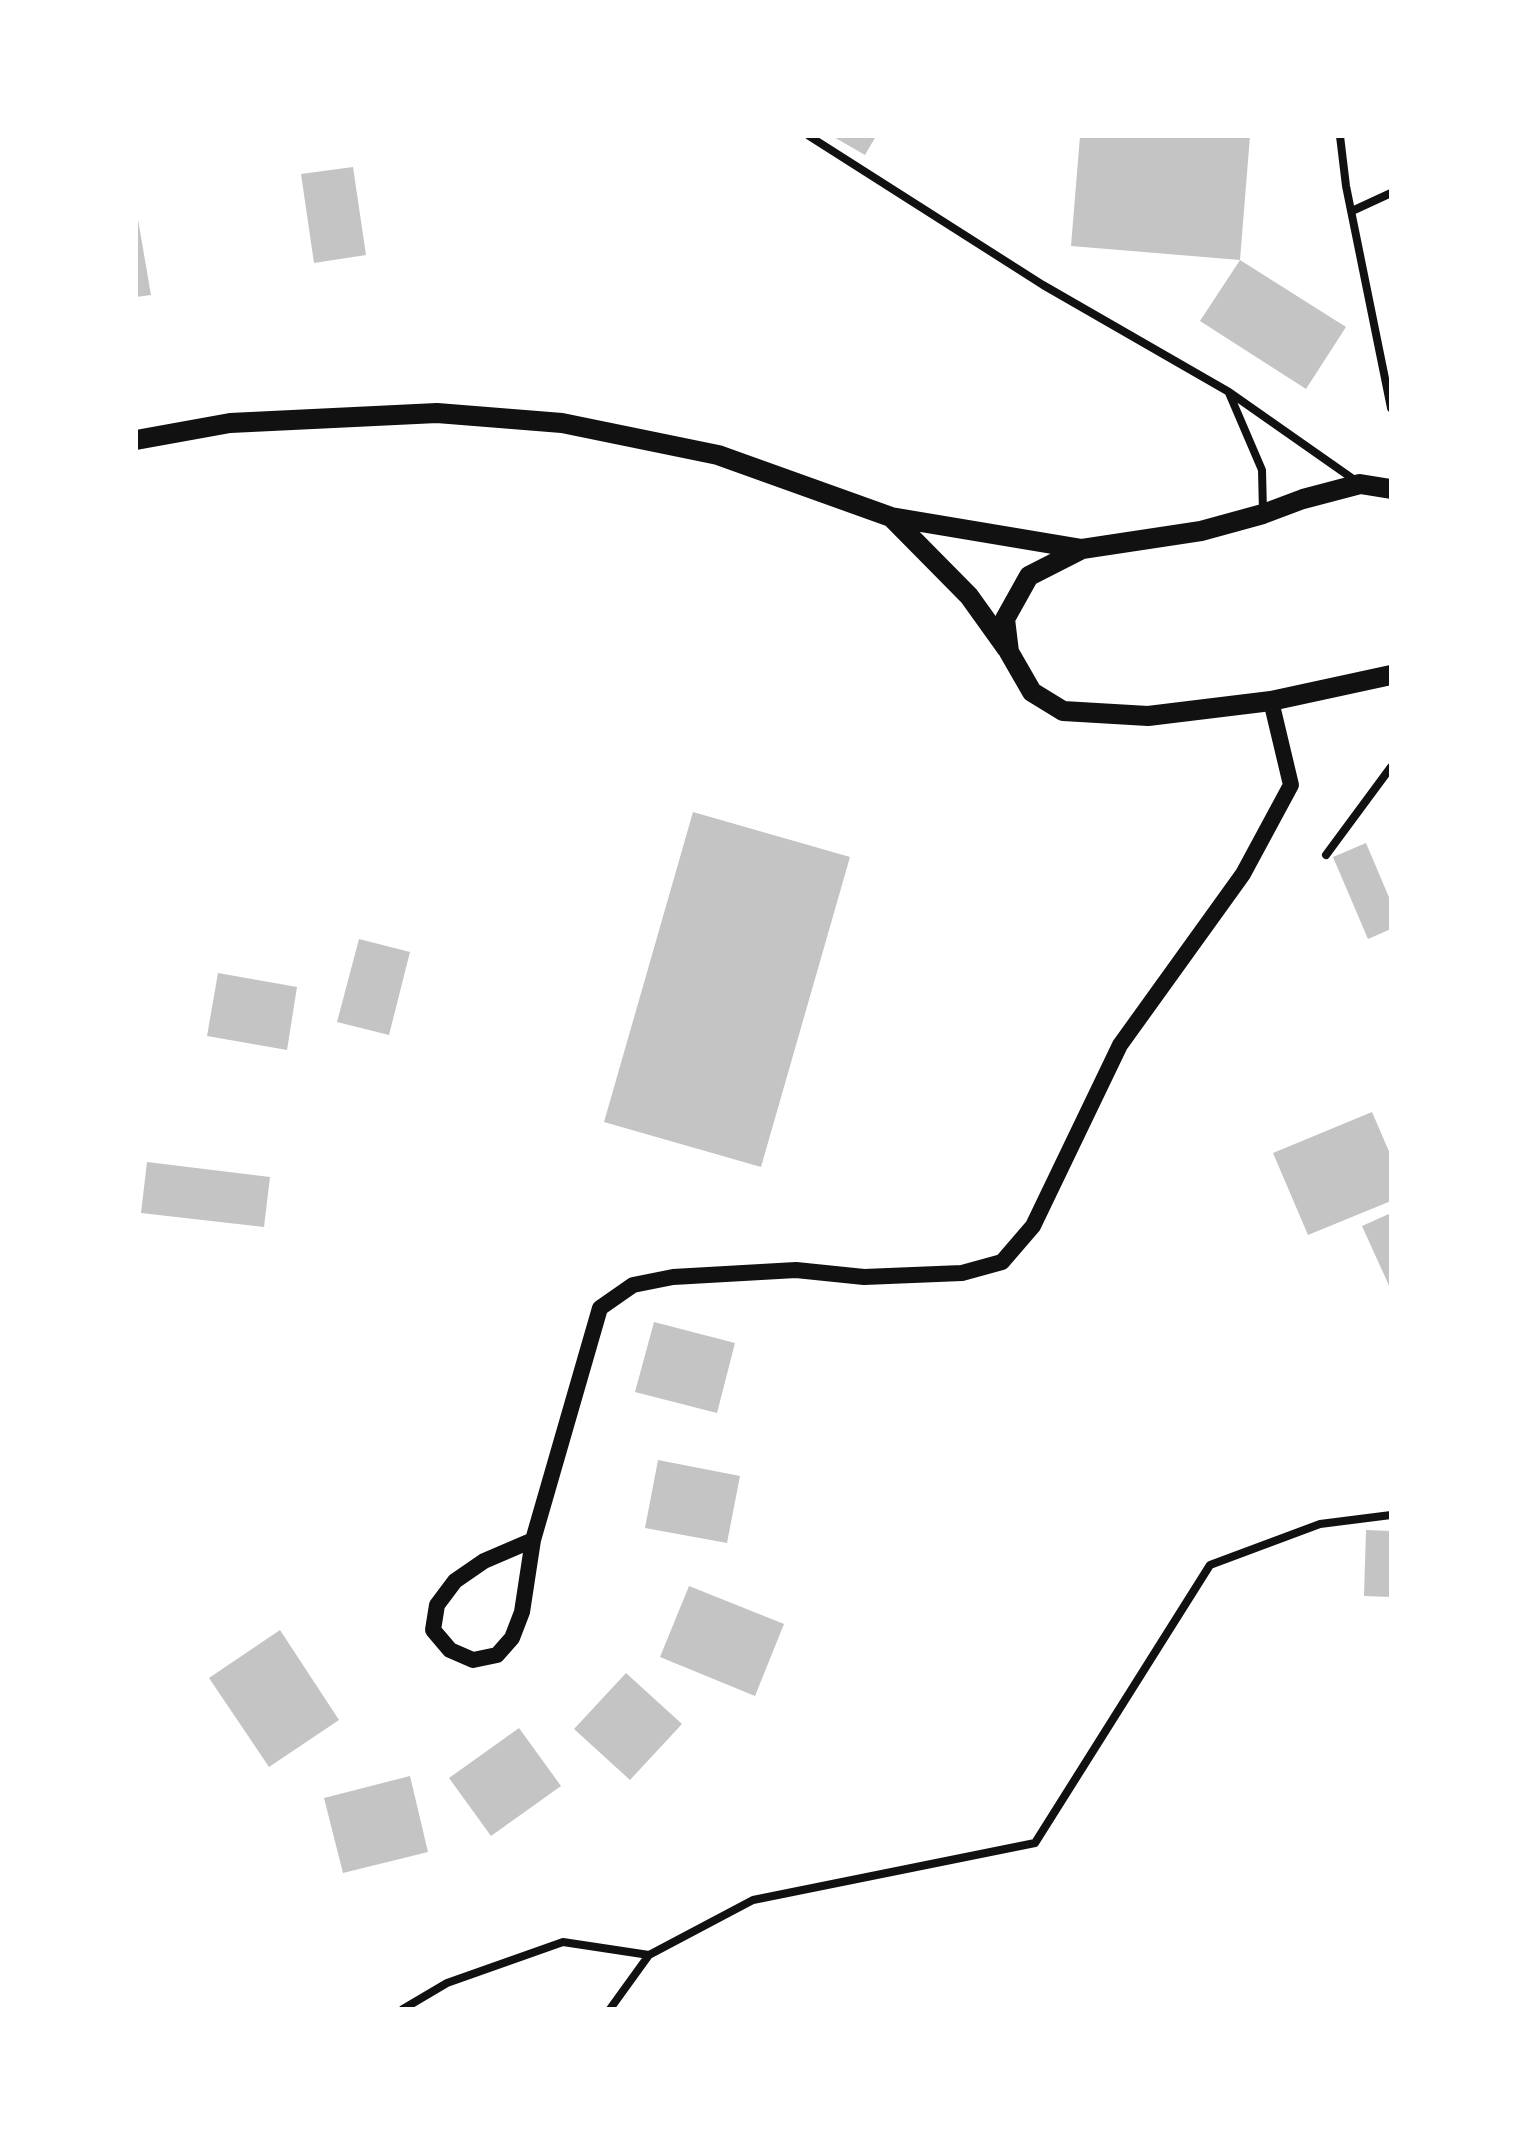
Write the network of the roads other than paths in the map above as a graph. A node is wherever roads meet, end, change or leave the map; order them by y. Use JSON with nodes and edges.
{"nodes":[{"id":1,"x":809,"y":136,"type":"edge"},
{"id":2,"x":1340,"y":136,"type":"edge"},
{"id":3,"x":1391,"y":193,"type":"edge"},
{"id":4,"x":1352,"y":211,"type":"junction"},
{"id":5,"x":1229,"y":392,"type":"junction"},
{"id":6,"x":1391,"y":408,"type":"edge"},
{"id":7,"x":136,"y":440,"type":"edge"},
{"id":8,"x":1360,"y":484,"type":"junction"},
{"id":9,"x":1391,"y":489,"type":"edge"},
{"id":10,"x":1263,"y":514,"type":"junction"},
{"id":11,"x":891,"y":517,"type":"junction"},
{"id":12,"x":1082,"y":549,"type":"junction"},
{"id":13,"x":1009,"y":652,"type":"junction"},
{"id":14,"x":1391,"y":675,"type":"edge"},
{"id":15,"x":1271,"y":701,"type":"junction"},
{"id":16,"x":1391,"y":767,"type":"edge"},
{"id":17,"x":1326,"y":855,"type":"dead end"},
{"id":18,"x":1391,"y":1515,"type":"edge"},
{"id":19,"x":533,"y":1540,"type":"junction"},
{"id":20,"x":649,"y":1955,"type":"junction"},
{"id":21,"x":403,"y":2009,"type":"edge"},
{"id":22,"x":610,"y":2009,"type":"edge"}],
"edges":[{"from":1,"to":5,"type":"street"},
{"from":2,"to":4,"type":"street"},
{"from":3,"to":4,"type":"street"},
{"from":4,"to":6,"type":"street"},
{"from":5,"to":8,"type":"street"},
{"from":5,"to":10,"type":"street"},
{"from":7,"to":11,"type":"main road"},
{"from":8,"to":9,"type":"main road"},
{"from":8,"to":10,"type":"main road"},
{"from":10,"to":12,"type":"main road"},
{"from":11,"to":12,"type":"main road"},
{"from":11,"to":13,"type":"main road"},
{"from":12,"to":13,"type":"main road"},
{"from":13,"to":15,"type":"main road"},
{"from":14,"to":15,"type":"main road"},
{"from":15,"to":19,"type":"main road"},
{"from":16,"to":17,"type":"street"},
{"from":18,"to":20,"type":"street"},
{"from":19,"to":19,"type":"main road"},
{"from":20,"to":21,"type":"street"},
{"from":20,"to":22,"type":"street"}]}
